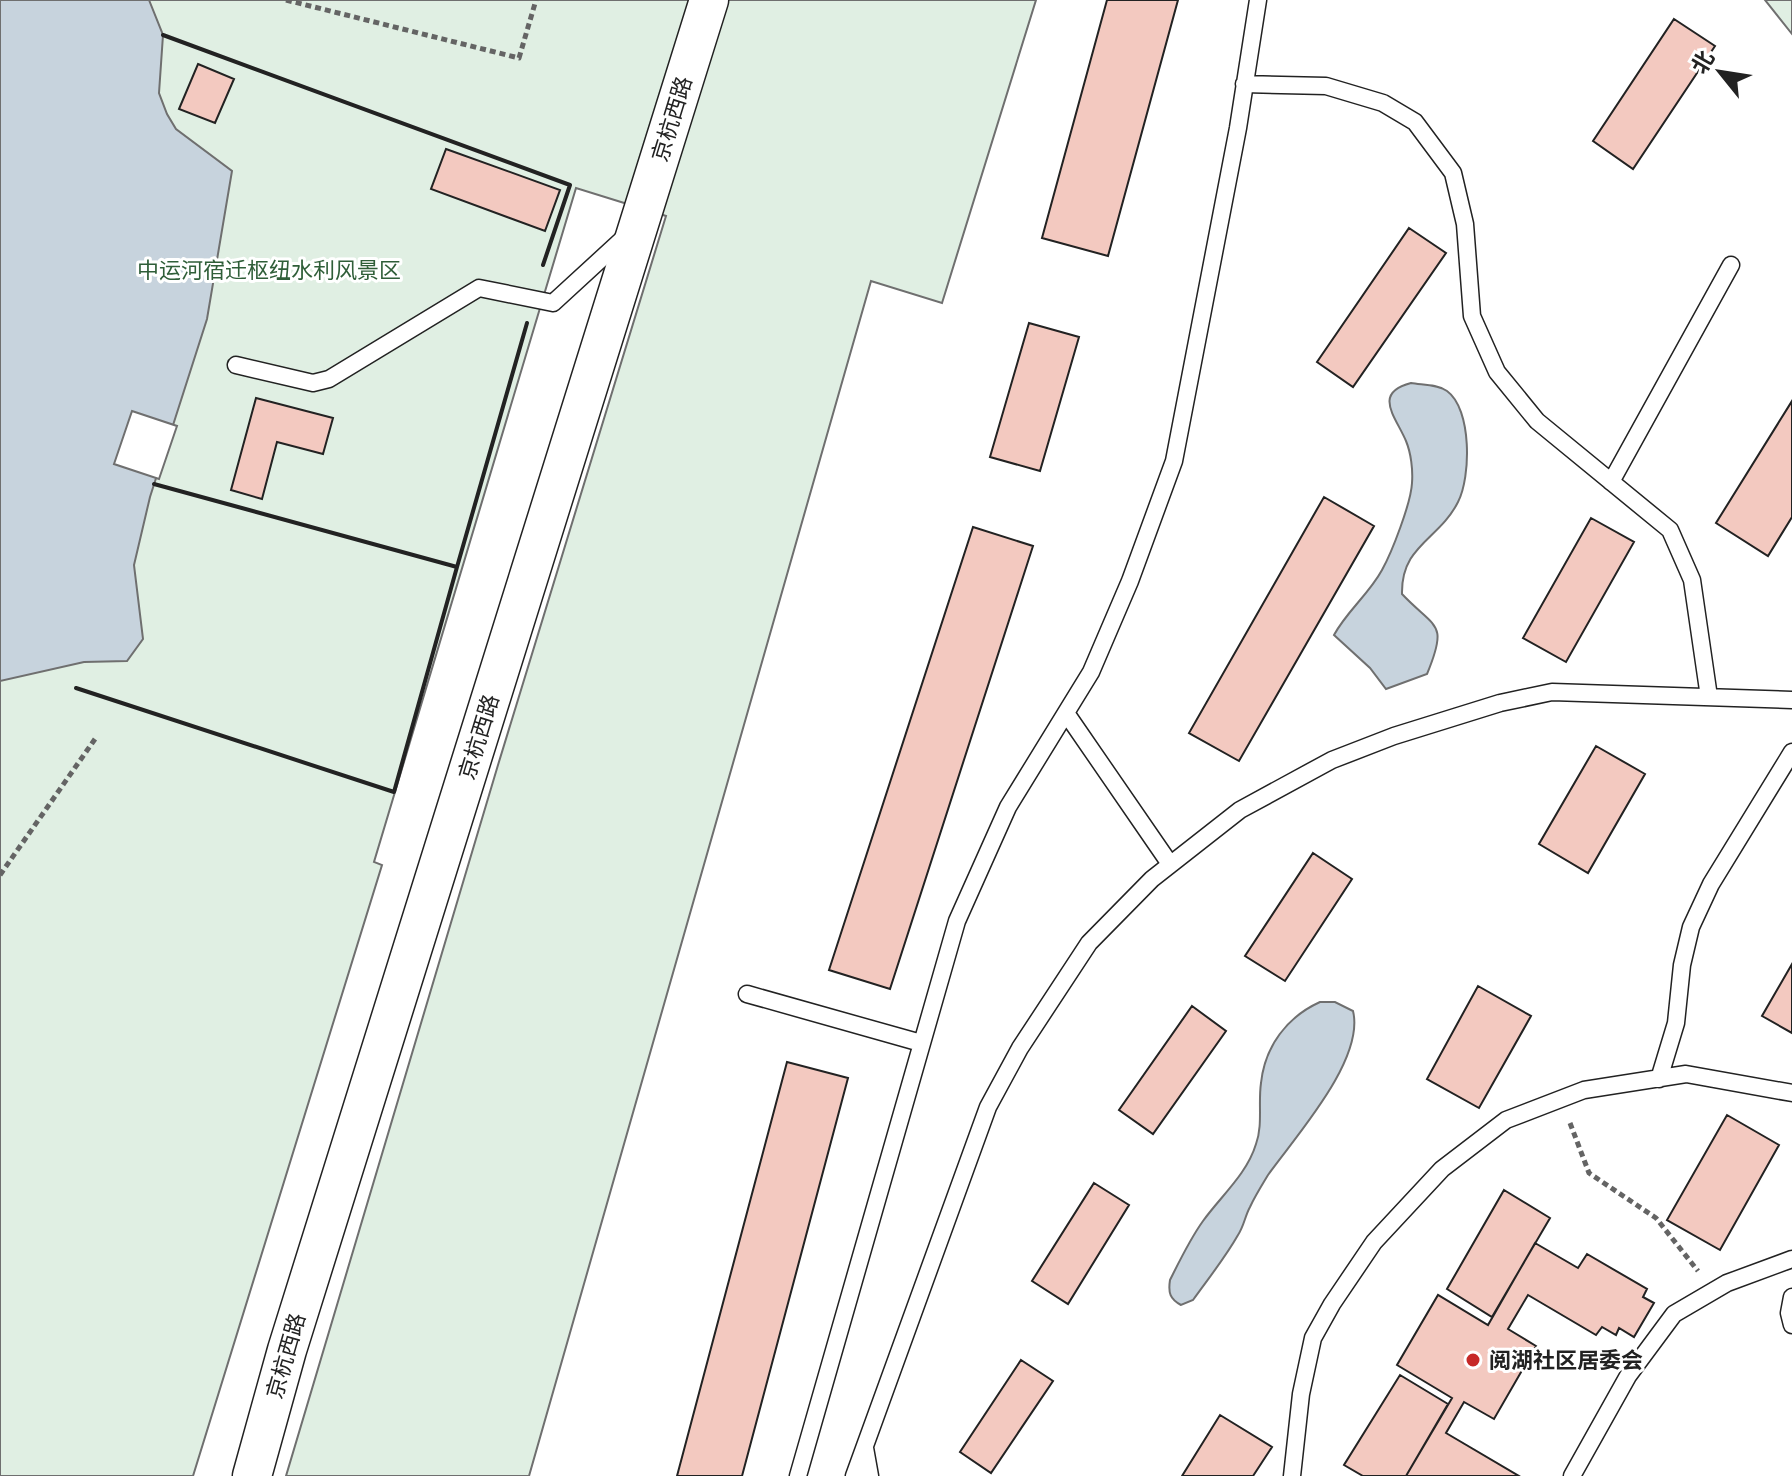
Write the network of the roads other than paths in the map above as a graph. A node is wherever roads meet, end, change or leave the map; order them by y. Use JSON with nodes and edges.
{"nodes":[{"id":1,"x":709,"y":0,"type":"edge"},
{"id":2,"x":1258,"y":0,"type":"edge"},
{"id":3,"x":1244,"y":84,"type":"junction"},
{"id":4,"x":639,"y":224,"type":"junction"},
{"id":5,"x":1731,"y":265,"type":"dead end"},
{"id":6,"x":236,"y":365,"type":"dead end"},
{"id":7,"x":1611,"y":482,"type":"junction"},
{"id":8,"x":1709,"y":697,"type":"junction"},
{"id":9,"x":1792,"y":700,"type":"edge"},
{"id":10,"x":1066,"y":713,"type":"junction"},
{"id":11,"x":1792,"y":752,"type":"edge"},
{"id":12,"x":1170,"y":864,"type":"junction"},
{"id":13,"x":747,"y":994,"type":"dead end"},
{"id":14,"x":921,"y":1043,"type":"junction"},
{"id":15,"x":1659,"y":1079,"type":"junction"},
{"id":16,"x":1792,"y":1093,"type":"edge"},
{"id":17,"x":1792,"y":1259,"type":"edge"},
{"id":18,"x":1792,"y":1297,"type":"edge"},
{"id":19,"x":1792,"y":1325,"type":"edge"},
{"id":20,"x":865,"y":1447,"type":"junction"},
{"id":21,"x":252,"y":1476,"type":"edge"},
{"id":22,"x":798,"y":1476,"type":"edge"},
{"id":23,"x":854,"y":1476,"type":"edge"},
{"id":24,"x":870,"y":1476,"type":"edge"},
{"id":25,"x":1292,"y":1476,"type":"edge"},
{"id":26,"x":1572,"y":1476,"type":"edge"}],
"edges":[{"from":1,"to":4,"type":"street","name":"京杭西路"},
{"from":2,"to":3,"type":"lane"},
{"from":3,"to":7,"type":"lane"},
{"from":3,"to":10,"type":"lane"},
{"from":4,"to":6,"type":"lane"},
{"from":4,"to":21,"type":"street","name":"京杭西路"},
{"from":5,"to":7,"type":"lane"},
{"from":7,"to":8,"type":"lane"},
{"from":8,"to":9,"type":"lane"},
{"from":8,"to":12,"type":"lane"},
{"from":10,"to":12,"type":"lane"},
{"from":10,"to":14,"type":"lane"},
{"from":11,"to":15,"type":"lane"},
{"from":12,"to":20,"type":"lane"},
{"from":13,"to":14,"type":"lane"},
{"from":14,"to":22,"type":"lane"},
{"from":15,"to":16,"type":"lane"},
{"from":15,"to":25,"type":"lane"},
{"from":17,"to":26,"type":"lane"},
{"from":18,"to":19,"type":"lane"},
{"from":20,"to":23,"type":"lane"},
{"from":20,"to":24,"type":"lane"}]}
